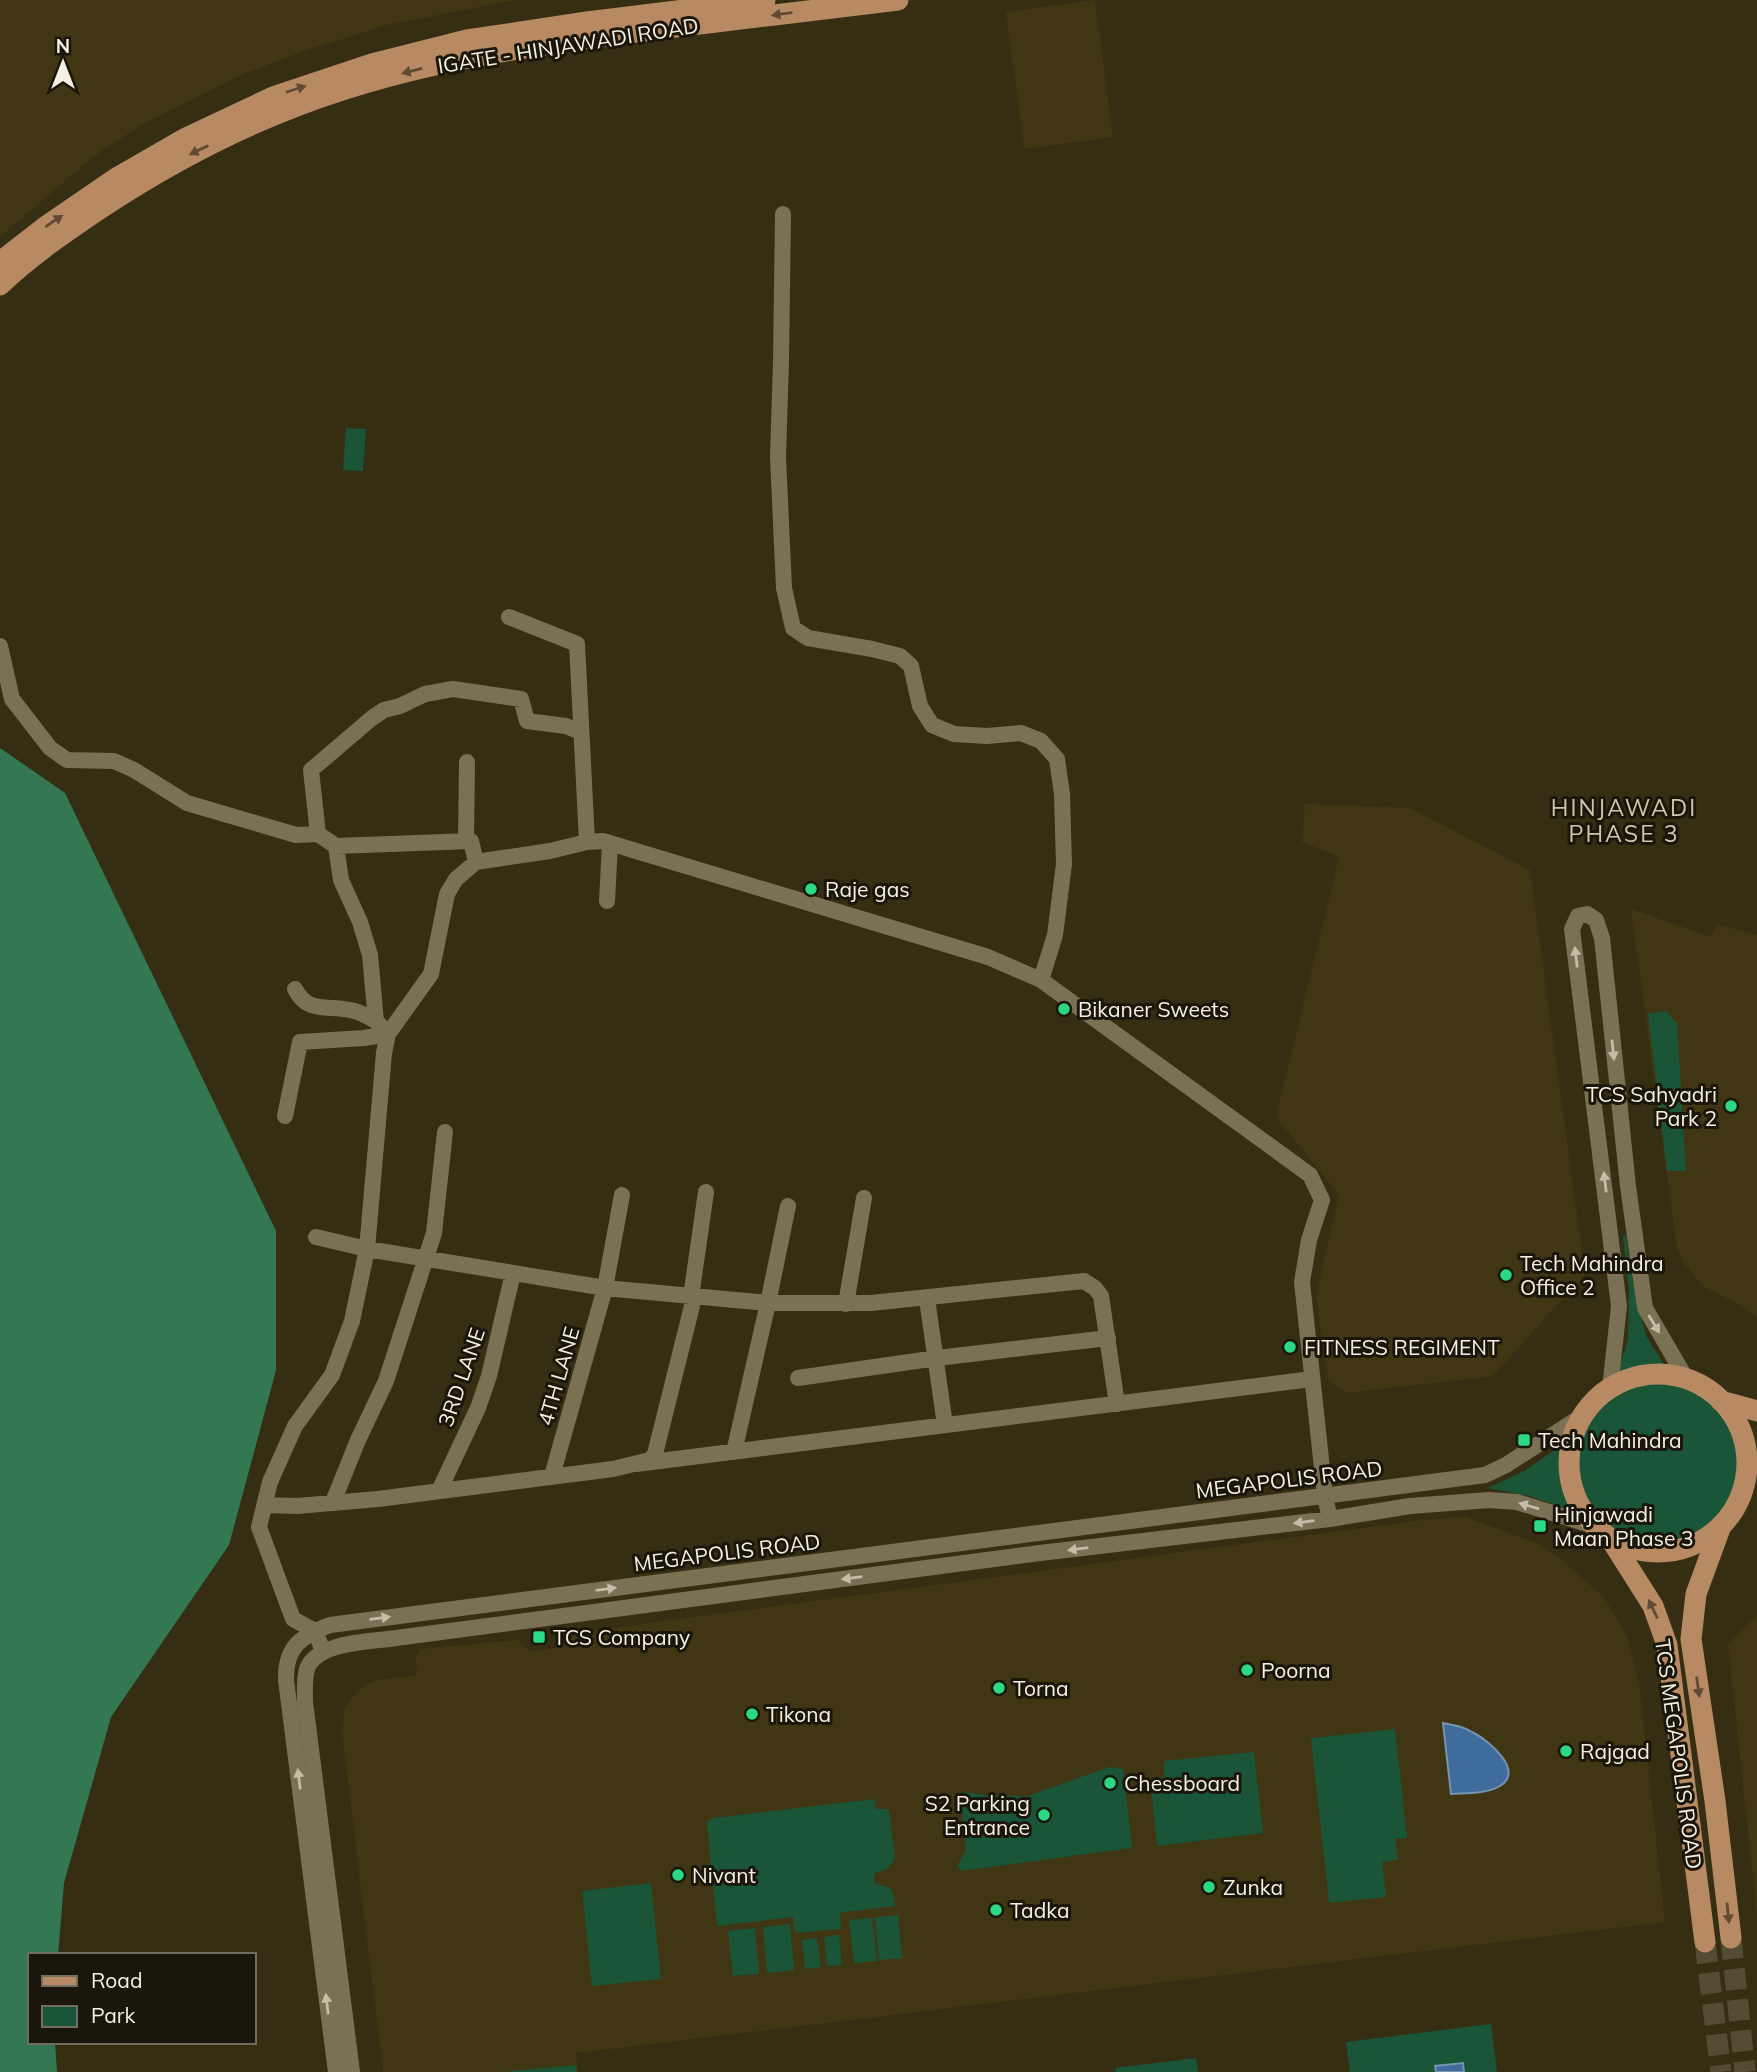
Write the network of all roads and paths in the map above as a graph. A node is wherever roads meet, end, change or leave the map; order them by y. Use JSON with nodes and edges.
{"nodes":[{"id":1,"x":765,"y":0,"type":"edge"},
{"id":2,"x":898,"y":0,"type":"edge"},
{"id":3,"x":783,"y":214,"type":"dead end"},
{"id":4,"x":4,"y":270,"type":"edge"},
{"id":5,"x":509,"y":617,"type":"dead end"},
{"id":6,"x":0,"y":646,"type":"edge"},
{"id":7,"x":580,"y":732,"type":"junction"},
{"id":8,"x":467,"y":762,"type":"dead end"},
{"id":9,"x":318,"y":834,"type":"junction"},
{"id":10,"x":467,"y":841,"type":"junction"},
{"id":11,"x":587,"y":842,"type":"junction"},
{"id":12,"x":610,"y":844,"type":"junction"},
{"id":13,"x":337,"y":846,"type":"junction"},
{"id":14,"x":476,"y":863,"type":"junction"},
{"id":15,"x":607,"y":901,"type":"dead end"},
{"id":16,"x":1041,"y":980,"type":"junction"},
{"id":17,"x":295,"y":989,"type":"dead end"},
{"id":18,"x":376,"y":1021,"type":"junction"},
{"id":19,"x":388,"y":1034,"type":"junction"},
{"id":20,"x":285,"y":1116,"type":"dead end"},
{"id":21,"x":445,"y":1132,"type":"dead end"},
{"id":22,"x":706,"y":1192,"type":"dead end"},
{"id":23,"x":622,"y":1195,"type":"dead end"},
{"id":24,"x":864,"y":1198,"type":"dead end"},
{"id":25,"x":788,"y":1206,"type":"dead end"},
{"id":26,"x":316,"y":1237,"type":"dead end"},
{"id":27,"x":367,"y":1248,"type":"junction"},
{"id":28,"x":426,"y":1258,"type":"junction"},
{"id":29,"x":513,"y":1273,"type":"junction"},
{"id":30,"x":605,"y":1288,"type":"junction"},
{"id":31,"x":691,"y":1297,"type":"junction"},
{"id":32,"x":927,"y":1299,"type":"junction"},
{"id":33,"x":768,"y":1303,"type":"junction"},
{"id":34,"x":846,"y":1304,"type":"junction"},
{"id":35,"x":1108,"y":1338,"type":"junction"},
{"id":36,"x":937,"y":1358,"type":"junction"},
{"id":37,"x":798,"y":1378,"type":"dead end"},
{"id":38,"x":1312,"y":1379,"type":"junction"},
{"id":39,"x":1687,"y":1380,"type":"junction"},
{"id":40,"x":1610,"y":1388,"type":"junction"},
{"id":41,"x":1721,"y":1401,"type":"junction"},
{"id":42,"x":1117,"y":1404,"type":"junction"},
{"id":43,"x":1757,"y":1411,"type":"edge"},
{"id":44,"x":1582,"y":1416,"type":"junction"},
{"id":45,"x":945,"y":1425,"type":"junction"},
{"id":46,"x":734,"y":1452,"type":"junction"},
{"id":47,"x":636,"y":1464,"type":"junction"},
{"id":48,"x":552,"y":1476,"type":"junction"},
{"id":49,"x":439,"y":1491,"type":"junction"},
{"id":50,"x":1757,"y":1491,"type":"edge"},
{"id":51,"x":1325,"y":1496,"type":"junction"},
{"id":52,"x":333,"y":1502,"type":"junction"},
{"id":53,"x":265,"y":1505,"type":"junction"},
{"id":54,"x":1727,"y":1518,"type":"junction"},
{"id":55,"x":1330,"y":1519,"type":"junction"},
{"id":56,"x":1602,"y":1532,"type":"junction"},
{"id":57,"x":315,"y":1630,"type":"junction"},
{"id":58,"x":323,"y":1651,"type":"junction"},
{"id":59,"x":1731,"y":1938,"type":"tunnel mouth"},
{"id":60,"x":1705,"y":1942,"type":"tunnel mouth"},
{"id":61,"x":335,"y":2072,"type":"edge"},
{"id":62,"x":352,"y":2072,"type":"edge"}],
"edges":[{"from":4,"to":1,"type":"main road","name":"IGATE - HINJAWADI ROAD","one_way":true},
{"from":2,"to":4,"type":"main road","name":"IGATE - HINJAWADI ROAD","one_way":true},
{"from":3,"to":16,"type":"street"},
{"from":5,"to":7,"type":"street"},
{"from":6,"to":9,"type":"street"},
{"from":7,"to":9,"type":"street"},
{"from":7,"to":11,"type":"street"},
{"from":8,"to":10,"type":"street"},
{"from":9,"to":13,"type":"street"},
{"from":10,"to":13,"type":"street"},
{"from":10,"to":14,"type":"street"},
{"from":11,"to":12,"type":"street"},
{"from":11,"to":14,"type":"street"},
{"from":12,"to":15,"type":"street"},
{"from":12,"to":16,"type":"street"},
{"from":13,"to":18,"type":"street"},
{"from":14,"to":19,"type":"street"},
{"from":16,"to":38,"type":"street"},
{"from":17,"to":18,"type":"street"},
{"from":18,"to":19,"type":"street"},
{"from":19,"to":20,"type":"street"},
{"from":19,"to":27,"type":"street"},
{"from":21,"to":28,"type":"street"},
{"from":22,"to":31,"type":"street"},
{"from":23,"to":30,"type":"street","name":"4TH LANE"},
{"from":24,"to":34,"type":"street"},
{"from":25,"to":33,"type":"street"},
{"from":26,"to":27,"type":"street"},
{"from":27,"to":28,"type":"street"},
{"from":27,"to":53,"type":"street"},
{"from":28,"to":29,"type":"street"},
{"from":28,"to":52,"type":"street"},
{"from":29,"to":30,"type":"street"},
{"from":29,"to":49,"type":"street","name":"3RD LANE"},
{"from":30,"to":31,"type":"street"},
{"from":30,"to":48,"type":"street","name":"4TH LANE"},
{"from":31,"to":33,"type":"street"},
{"from":31,"to":47,"type":"street"},
{"from":32,"to":34,"type":"street"},
{"from":32,"to":35,"type":"street"},
{"from":32,"to":36,"type":"street"},
{"from":33,"to":34,"type":"street"},
{"from":33,"to":46,"type":"street"},
{"from":35,"to":36,"type":"street"},
{"from":35,"to":42,"type":"street"},
{"from":36,"to":37,"type":"street"},
{"from":36,"to":45,"type":"street"},
{"from":38,"to":42,"type":"street"},
{"from":38,"to":51,"type":"street"},
{"from":39,"to":40,"type":"main road"},
{"from":40,"to":39,"type":"street","one_way":true},
{"from":39,"to":41,"type":"main road"},
{"from":40,"to":44,"type":"main road"},
{"from":41,"to":43,"type":"main road"},
{"from":41,"to":54,"type":"main road"},
{"from":42,"to":45,"type":"street"},
{"from":44,"to":51,"type":"street","name":"MEGAPOLIS ROAD"},
{"from":44,"to":56,"type":"main road"},
{"from":45,"to":46,"type":"street"},
{"from":46,"to":47,"type":"street"},
{"from":47,"to":48,"type":"street"},
{"from":48,"to":49,"type":"street"},
{"from":49,"to":52,"type":"street"},
{"from":50,"to":54,"type":"main road"},
{"from":51,"to":55,"type":"street"},
{"from":57,"to":51,"type":"street","name":"MEGAPOLIS ROAD","one_way":true},
{"from":52,"to":53,"type":"street"},
{"from":53,"to":57,"type":"street"},
{"from":54,"to":56,"type":"main road"},
{"from":54,"to":59,"type":"main road","name":"TCS MEGAPOLIS ROAD","one_way":true},
{"from":56,"to":55,"type":"street","name":"MEGAPOLIS ROAD","one_way":true},
{"from":55,"to":58,"type":"street","name":"MEGAPOLIS ROAD","one_way":true},
{"from":60,"to":56,"type":"main road","name":"TCS MEGAPOLIS ROAD","one_way":true},
{"from":57,"to":58,"type":"street"},
{"from":61,"to":57,"type":"street","one_way":true},
{"from":58,"to":62,"type":"street"}]}
